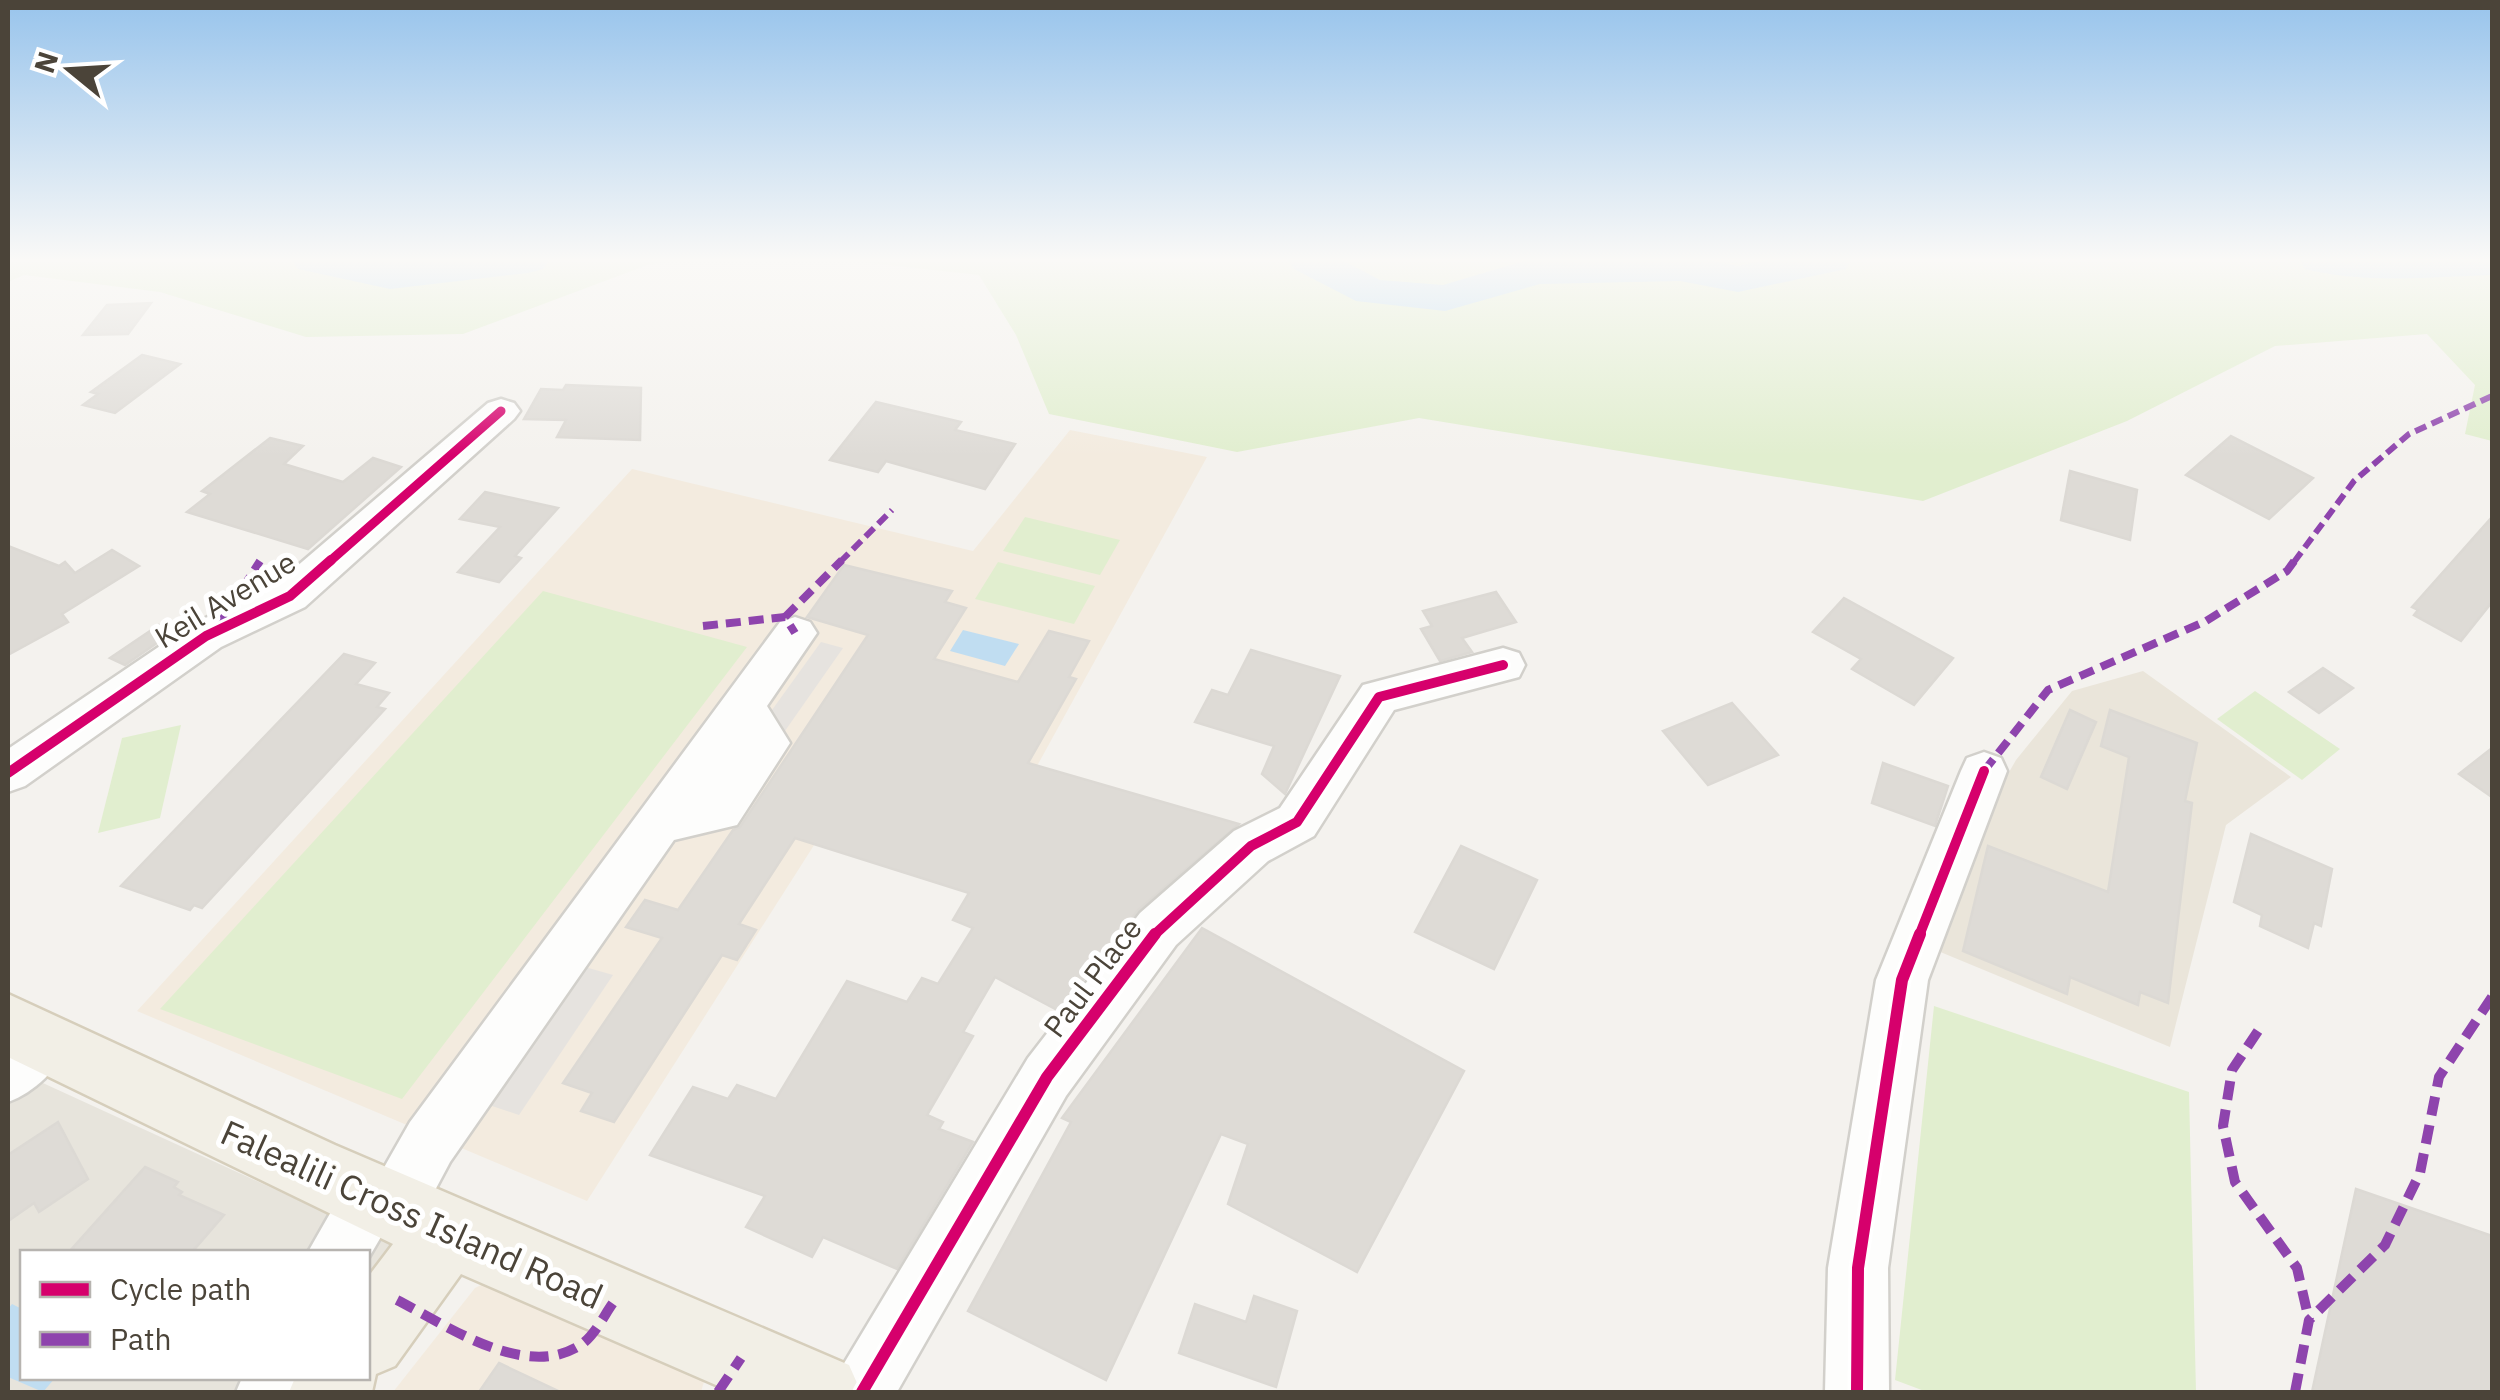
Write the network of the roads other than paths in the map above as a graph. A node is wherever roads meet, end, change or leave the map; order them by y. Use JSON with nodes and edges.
{"nodes":[{"id":1,"x":501,"y":411,"type":"dead end"},
{"id":2,"x":796,"y":634,"type":"dead end"},
{"id":3,"x":1504,"y":665,"type":"dead end"},
{"id":4,"x":1984,"y":771,"type":"dead end"},
{"id":5,"x":8,"y":772,"type":"edge"},
{"id":6,"x":19,"y":1047,"type":"edge"},
{"id":7,"x":388,"y":1221,"type":"edge"},
{"id":8,"x":370,"y":1327,"type":"edge"},
{"id":9,"x":822,"y":1392,"type":"edge"},
{"id":10,"x":862,"y":1392,"type":"edge"},
{"id":11,"x":1857,"y":1392,"type":"edge"}],
"edges":[{"from":1,"to":5,"type":"street","name":"Keil Avenue"},
{"from":2,"to":7,"type":"street"},
{"from":3,"to":10,"type":"street","name":"Paul Place"},
{"from":4,"to":11,"type":"street"},
{"from":6,"to":7,"type":"main road","name":"Falealili Cross Island Road"},
{"from":7,"to":8,"type":"main road"},
{"from":7,"to":9,"type":"main road","name":"Falealili Cross Island Road"}]}
